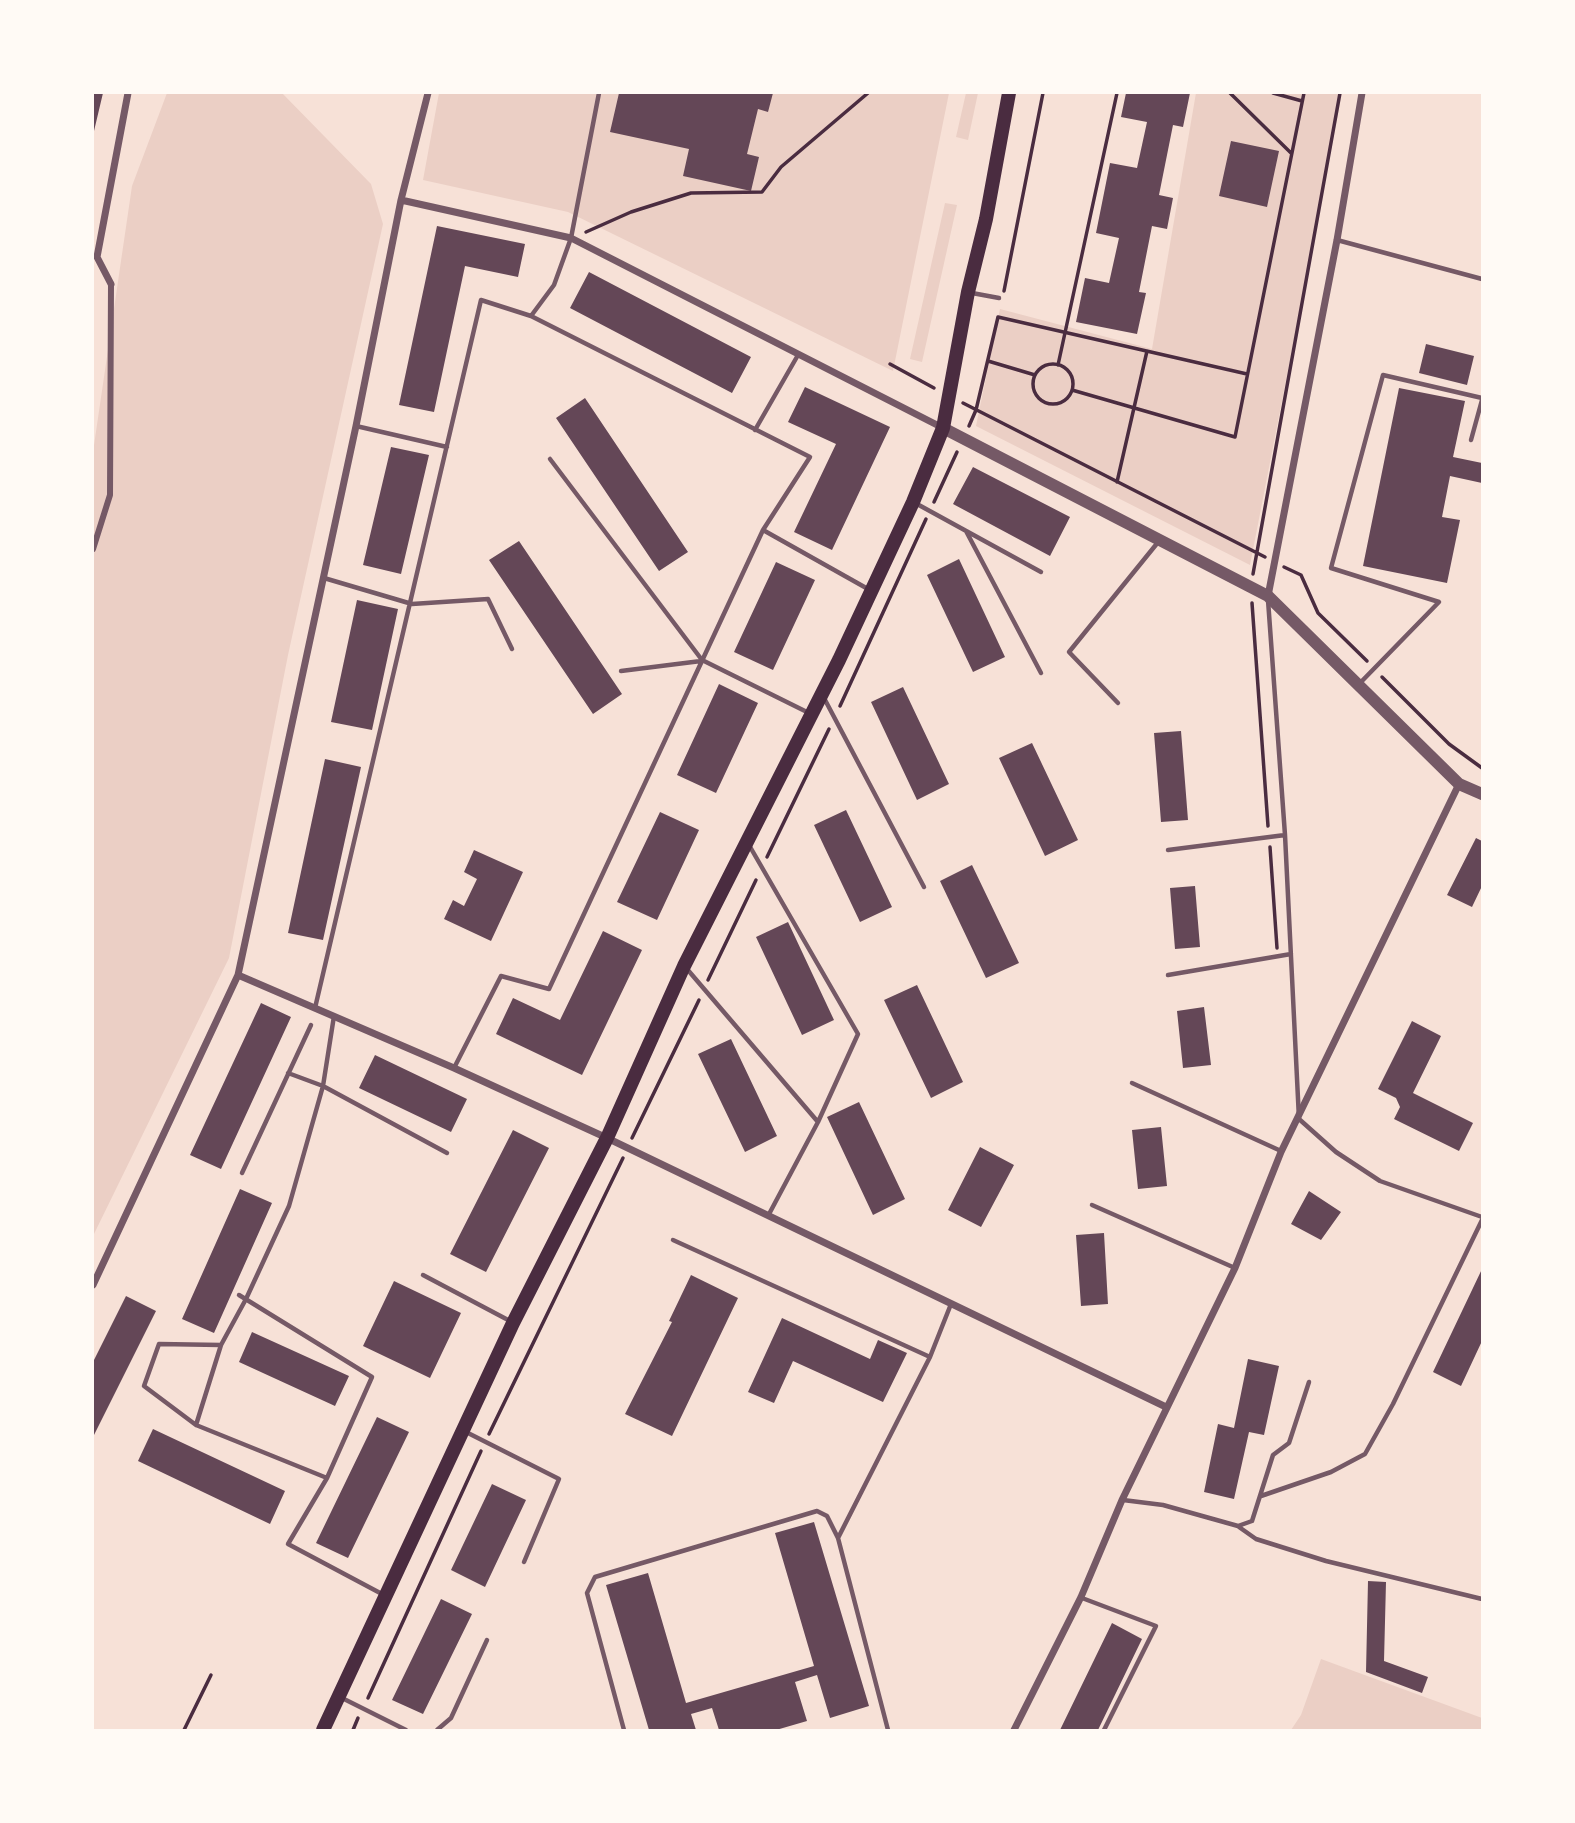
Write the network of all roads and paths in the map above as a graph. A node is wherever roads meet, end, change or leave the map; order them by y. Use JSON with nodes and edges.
{"nodes":[{"id":1,"x":128,"y":93,"type":"edge"},
{"id":2,"x":428,"y":93,"type":"edge"},
{"id":3,"x":599,"y":93,"type":"edge"},
{"id":4,"x":868,"y":93,"type":"edge"},
{"id":5,"x":1009,"y":93,"type":"edge"},
{"id":6,"x":1043,"y":93,"type":"edge"},
{"id":7,"x":1117,"y":93,"type":"edge"},
{"id":8,"x":1230,"y":93,"type":"edge"},
{"id":9,"x":1273,"y":93,"type":"edge"},
{"id":10,"x":1304,"y":93,"type":"edge"},
{"id":11,"x":1362,"y":93,"type":"edge"},
{"id":12,"x":1302,"y":101,"type":"junction"},
{"id":13,"x":1292,"y":153,"type":"junction"},
{"id":14,"x":401,"y":200,"type":"junction"},
{"id":15,"x":571,"y":238,"type":"junction"},
{"id":16,"x":1337,"y":240,"type":"junction"},
{"id":17,"x":1482,"y":279,"type":"edge"},
{"id":18,"x":111,"y":284,"type":"joint"},
{"id":19,"x":968,"y":292,"type":"junction"},
{"id":20,"x":1000,"y":298,"type":"joint"},
{"id":21,"x":1000,"y":307,"type":"dead end"},
{"id":22,"x":531,"y":316,"type":"junction"},
{"id":23,"x":999,"y":317,"type":"dead end"},
{"id":24,"x":1065,"y":333,"type":"junction"},
{"id":25,"x":1147,"y":352,"type":"junction"},
{"id":26,"x":798,"y":355,"type":"junction"},
{"id":27,"x":988,"y":361,"type":"dead end"},
{"id":28,"x":1058,"y":365,"type":"junction"},
{"id":29,"x":1247,"y":374,"type":"junction"},
{"id":30,"x":1035,"y":375,"type":"junction"},
{"id":31,"x":1072,"y":390,"type":"junction"},
{"id":32,"x":1482,"y":399,"type":"edge"},
{"id":33,"x":1134,"y":407,"type":"junction"},
{"id":34,"x":356,"y":426,"type":"junction"},
{"id":35,"x":943,"y":428,"type":"junction"},
{"id":36,"x":755,"y":430,"type":"junction"},
{"id":37,"x":1471,"y":440,"type":"dead end"},
{"id":38,"x":448,"y":447,"type":"junction"},
{"id":39,"x":550,"y":458,"type":"dead end"},
{"id":40,"x":1117,"y":482,"type":"dead end"},
{"id":41,"x":913,"y":502,"type":"junction"},
{"id":42,"x":763,"y":530,"type":"junction"},
{"id":43,"x":967,"y":531,"type":"junction"},
{"id":44,"x":1160,"y":541,"type":"junction"},
{"id":45,"x":93,"y":549,"type":"edge"},
{"id":46,"x":1041,"y":572,"type":"dead end"},
{"id":47,"x":324,"y":578,"type":"junction"},
{"id":48,"x":871,"y":591,"type":"junction"},
{"id":49,"x":1268,"y":596,"type":"junction"},
{"id":50,"x":412,"y":604,"type":"junction"},
{"id":51,"x":512,"y":649,"type":"dead end"},
{"id":52,"x":702,"y":660,"type":"junction"},
{"id":53,"x":621,"y":671,"type":"dead end"},
{"id":54,"x":1041,"y":673,"type":"dead end"},
{"id":55,"x":1357,"y":685,"type":"junction"},
{"id":56,"x":822,"y":694,"type":"junction"},
{"id":57,"x":1118,"y":703,"type":"dead end"},
{"id":58,"x":811,"y":715,"type":"junction"},
{"id":59,"x":1459,"y":784,"type":"junction"},
{"id":60,"x":1482,"y":794,"type":"edge"},
{"id":61,"x":1285,"y":835,"type":"junction"},
{"id":62,"x":747,"y":841,"type":"junction"},
{"id":63,"x":1168,"y":850,"type":"dead end"},
{"id":64,"x":924,"y":887,"type":"dead end"},
{"id":65,"x":1291,"y":954,"type":"junction"},
{"id":66,"x":684,"y":966,"type":"junction"},
{"id":67,"x":238,"y":975,"type":"junction"},
{"id":68,"x":1168,"y":975,"type":"dead end"},
{"id":69,"x":315,"y":1009,"type":"junction"},
{"id":70,"x":334,"y":1016,"type":"junction"},
{"id":71,"x":311,"y":1025,"type":"dead end"},
{"id":72,"x":454,"y":1068,"type":"junction"},
{"id":73,"x":288,"y":1073,"type":"junction"},
{"id":74,"x":1132,"y":1083,"type":"dead end"},
{"id":75,"x":323,"y":1086,"type":"junction"},
{"id":76,"x":1299,"y":1119,"type":"junction"},
{"id":77,"x":818,"y":1122,"type":"junction"},
{"id":78,"x":607,"y":1138,"type":"junction"},
{"id":79,"x":1281,"y":1152,"type":"junction"},
{"id":80,"x":447,"y":1153,"type":"dead end"},
{"id":81,"x":242,"y":1173,"type":"dead end"},
{"id":82,"x":1092,"y":1205,"type":"dead end"},
{"id":83,"x":768,"y":1216,"type":"junction"},
{"id":84,"x":1482,"y":1219,"type":"edge"},
{"id":85,"x":673,"y":1240,"type":"dead end"},
{"id":86,"x":1235,"y":1268,"type":"junction"},
{"id":87,"x":423,"y":1275,"type":"dead end"},
{"id":88,"x":93,"y":1285,"type":"edge"},
{"id":89,"x":239,"y":1295,"type":"dead end"},
{"id":90,"x":246,"y":1299,"type":"junction"},
{"id":91,"x":951,"y":1304,"type":"junction"},
{"id":92,"x":513,"y":1323,"type":"junction"},
{"id":93,"x":221,"y":1345,"type":"junction"},
{"id":94,"x":930,"y":1357,"type":"junction"},
{"id":95,"x":1309,"y":1382,"type":"dead end"},
{"id":96,"x":1166,"y":1407,"type":"junction"},
{"id":97,"x":196,"y":1425,"type":"junction"},
{"id":98,"x":464,"y":1431,"type":"junction"},
{"id":99,"x":327,"y":1478,"type":"junction"},
{"id":100,"x":1261,"y":1496,"type":"junction"},
{"id":101,"x":1122,"y":1500,"type":"junction"},
{"id":102,"x":1238,"y":1526,"type":"junction"},
{"id":103,"x":838,"y":1538,"type":"junction"},
{"id":104,"x":524,"y":1562,"type":"dead end"},
{"id":105,"x":386,"y":1596,"type":"junction"},
{"id":106,"x":1081,"y":1597,"type":"junction"},
{"id":107,"x":1482,"y":1599,"type":"edge"},
{"id":108,"x":487,"y":1640,"type":"dead end"},
{"id":109,"x":211,"y":1675,"type":"dead end"},
{"id":110,"x":338,"y":1696,"type":"junction"},
{"id":111,"x":184,"y":1730,"type":"edge"},
{"id":112,"x":323,"y":1730,"type":"edge"},
{"id":113,"x":406,"y":1730,"type":"edge"},
{"id":114,"x":437,"y":1730,"type":"edge"},
{"id":115,"x":624,"y":1730,"type":"edge"},
{"id":116,"x":888,"y":1730,"type":"edge"},
{"id":117,"x":1014,"y":1730,"type":"edge"},
{"id":118,"x":1104,"y":1730,"type":"edge"}],
"edges":[{"from":1,"to":18,"type":"street"},
{"from":2,"to":14,"type":"street"},
{"from":3,"to":15,"type":"lane"},
{"from":4,"to":15,"type":"path"},
{"from":5,"to":19,"type":"main road"},
{"from":6,"to":20,"type":"path"},
{"from":7,"to":24,"type":"path"},
{"from":8,"to":13,"type":"path"},
{"from":9,"to":12,"type":"path"},
{"from":10,"to":12,"type":"path"},
{"from":11,"to":16,"type":"street"},
{"from":12,"to":13,"type":"path"},
{"from":13,"to":29,"type":"path"},
{"from":14,"to":15,"type":"street"},
{"from":14,"to":34,"type":"street"},
{"from":15,"to":22,"type":"lane"},
{"from":15,"to":26,"type":"street"},
{"from":16,"to":17,"type":"lane"},
{"from":16,"to":49,"type":"street"},
{"from":18,"to":45,"type":"street"},
{"from":19,"to":20,"type":"lane"},
{"from":19,"to":35,"type":"main road"},
{"from":21,"to":23,"type":"path"},
{"from":22,"to":36,"type":"lane"},
{"from":22,"to":38,"type":"lane"},
{"from":24,"to":25,"type":"path"},
{"from":24,"to":28,"type":"path"},
{"from":25,"to":29,"type":"path"},
{"from":25,"to":33,"type":"path"},
{"from":26,"to":35,"type":"street"},
{"from":26,"to":36,"type":"lane"},
{"from":27,"to":30,"type":"path"},
{"from":28,"to":30,"type":"path"},
{"from":28,"to":31,"type":"path"},
{"from":29,"to":33,"type":"path"},
{"from":30,"to":31,"type":"path"},
{"from":31,"to":33,"type":"path"},
{"from":32,"to":37,"type":"lane"},
{"from":32,"to":55,"type":"lane"},
{"from":33,"to":40,"type":"path"},
{"from":34,"to":38,"type":"lane"},
{"from":34,"to":47,"type":"street"},
{"from":35,"to":41,"type":"main road"},
{"from":35,"to":44,"type":"street"},
{"from":36,"to":42,"type":"lane"},
{"from":38,"to":50,"type":"lane"},
{"from":39,"to":52,"type":"lane"},
{"from":41,"to":43,"type":"lane"},
{"from":41,"to":48,"type":"main road"},
{"from":42,"to":48,"type":"lane"},
{"from":42,"to":52,"type":"lane"},
{"from":43,"to":46,"type":"lane"},
{"from":43,"to":54,"type":"lane"},
{"from":44,"to":49,"type":"street"},
{"from":44,"to":57,"type":"lane"},
{"from":47,"to":50,"type":"lane"},
{"from":47,"to":67,"type":"street"},
{"from":48,"to":56,"type":"main road"},
{"from":49,"to":55,"type":"street"},
{"from":49,"to":61,"type":"lane"},
{"from":50,"to":51,"type":"lane"},
{"from":50,"to":69,"type":"lane"},
{"from":52,"to":53,"type":"lane"},
{"from":52,"to":58,"type":"lane"},
{"from":52,"to":72,"type":"lane"},
{"from":55,"to":59,"type":"street"},
{"from":56,"to":58,"type":"main road"},
{"from":56,"to":64,"type":"lane"},
{"from":58,"to":62,"type":"main road"},
{"from":59,"to":60,"type":"street"},
{"from":59,"to":76,"type":"street"},
{"from":61,"to":63,"type":"lane"},
{"from":61,"to":65,"type":"lane"},
{"from":62,"to":66,"type":"main road"},
{"from":62,"to":77,"type":"lane"},
{"from":65,"to":68,"type":"lane"},
{"from":65,"to":76,"type":"lane"},
{"from":66,"to":77,"type":"lane"},
{"from":66,"to":78,"type":"main road"},
{"from":67,"to":69,"type":"street"},
{"from":67,"to":88,"type":"street"},
{"from":69,"to":70,"type":"street"},
{"from":70,"to":72,"type":"street"},
{"from":70,"to":75,"type":"lane"},
{"from":71,"to":73,"type":"lane"},
{"from":72,"to":78,"type":"street"},
{"from":73,"to":75,"type":"lane"},
{"from":73,"to":81,"type":"lane"},
{"from":74,"to":79,"type":"lane"},
{"from":75,"to":80,"type":"lane"},
{"from":75,"to":90,"type":"lane"},
{"from":76,"to":79,"type":"street"},
{"from":76,"to":84,"type":"lane"},
{"from":77,"to":83,"type":"lane"},
{"from":78,"to":83,"type":"street"},
{"from":78,"to":92,"type":"main road"},
{"from":79,"to":86,"type":"street"},
{"from":82,"to":86,"type":"lane"},
{"from":83,"to":91,"type":"street"},
{"from":84,"to":100,"type":"lane"},
{"from":85,"to":94,"type":"lane"},
{"from":86,"to":96,"type":"street"},
{"from":87,"to":92,"type":"lane"},
{"from":89,"to":90,"type":"lane"},
{"from":90,"to":93,"type":"lane"},
{"from":90,"to":99,"type":"lane"},
{"from":91,"to":94,"type":"lane"},
{"from":91,"to":96,"type":"street"},
{"from":92,"to":98,"type":"main road"},
{"from":93,"to":97,"type":"lane"},
{"from":93,"to":97,"type":"lane"},
{"from":94,"to":103,"type":"lane"},
{"from":95,"to":100,"type":"lane"},
{"from":96,"to":101,"type":"street"},
{"from":97,"to":99,"type":"lane"},
{"from":98,"to":104,"type":"lane"},
{"from":98,"to":105,"type":"main road"},
{"from":99,"to":105,"type":"lane"},
{"from":100,"to":102,"type":"lane"},
{"from":101,"to":102,"type":"lane"},
{"from":101,"to":106,"type":"street"},
{"from":102,"to":107,"type":"lane"},
{"from":103,"to":115,"type":"lane"},
{"from":103,"to":116,"type":"lane"},
{"from":105,"to":110,"type":"main road"},
{"from":106,"to":117,"type":"street"},
{"from":106,"to":118,"type":"lane"},
{"from":108,"to":114,"type":"lane"},
{"from":109,"to":111,"type":"path"},
{"from":110,"to":112,"type":"main road"},
{"from":110,"to":113,"type":"lane"}]}
